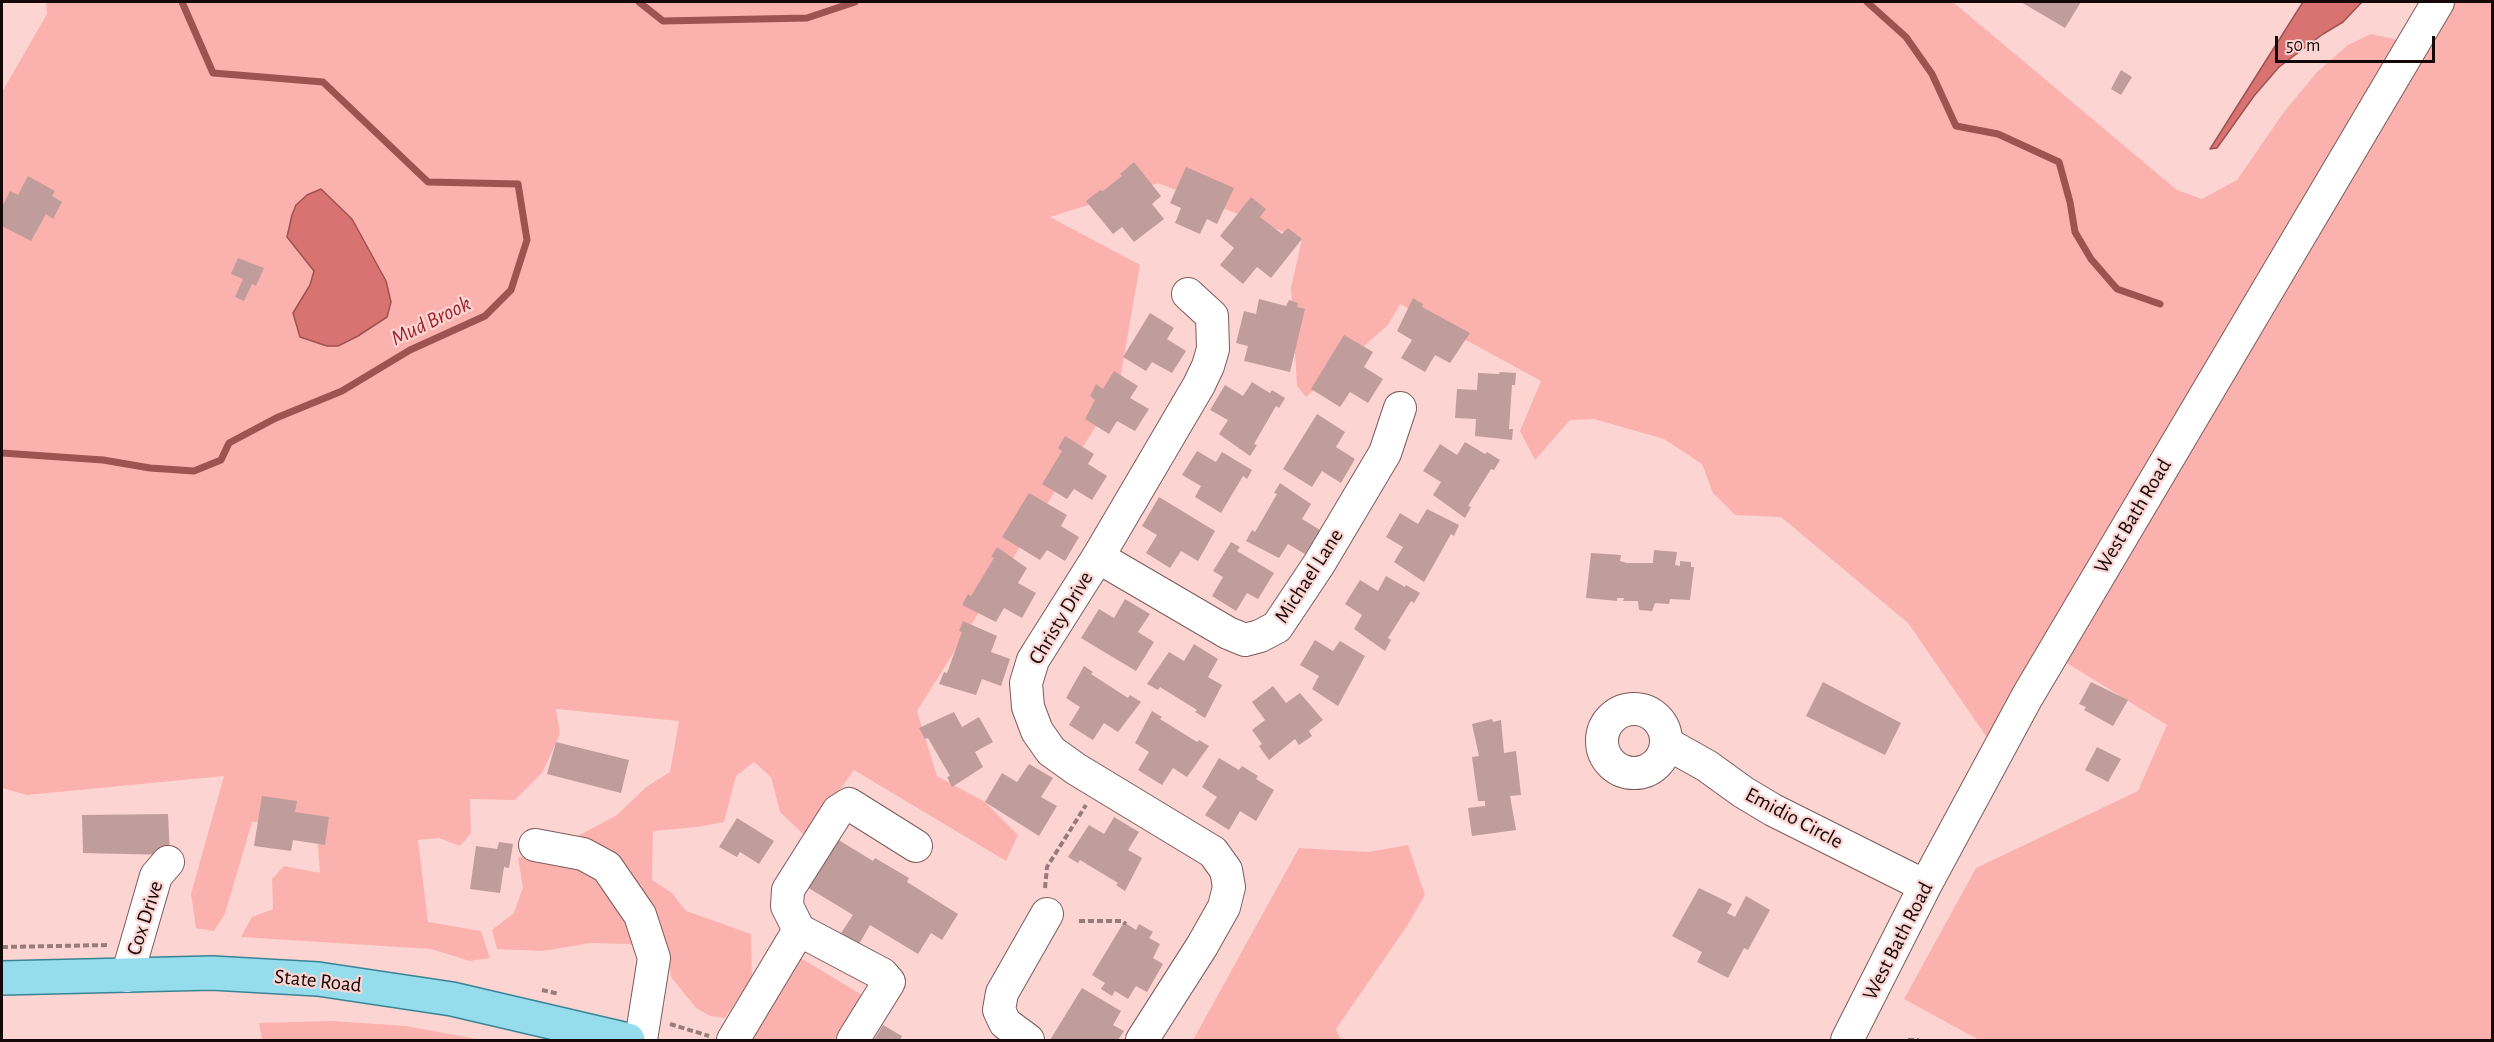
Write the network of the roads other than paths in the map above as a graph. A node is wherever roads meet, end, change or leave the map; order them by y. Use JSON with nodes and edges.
{"nodes":[{"id":1,"x":2438,"y":2,"type":"edge"},
{"id":2,"x":1188,"y":294,"type":"dead end"},
{"id":3,"x":1401,"y":408,"type":"dead end"},
{"id":4,"x":1098,"y":557,"type":"junction"},
{"id":5,"x":1666,"y":743,"type":"dead end"},
{"id":6,"x":535,"y":845,"type":"dead end"},
{"id":7,"x":916,"y":846,"type":"dead end"},
{"id":8,"x":168,"y":862,"type":"dead end"},
{"id":9,"x":1925,"y":886,"type":"junction"},
{"id":10,"x":1046,"y":906,"type":"road end"},
{"id":11,"x":799,"y":930,"type":"junction"},
{"id":12,"x":127,"y":976,"type":"junction"},
{"id":13,"x":2,"y":978,"type":"edge"},
{"id":14,"x":628,"y":1041,"type":"edge"},
{"id":15,"x":640,"y":1041,"type":"edge"},
{"id":16,"x":733,"y":1041,"type":"edge"},
{"id":17,"x":853,"y":1041,"type":"edge"},
{"id":18,"x":1028,"y":1041,"type":"edge"},
{"id":19,"x":1143,"y":1041,"type":"edge"},
{"id":20,"x":1847,"y":1041,"type":"edge"}],
"edges":[{"from":1,"to":9,"type":"street","name":"West Bath Road"},
{"from":2,"to":4,"type":"street","name":"Christy Drive"},
{"from":3,"to":4,"type":"street","name":"Michael Lane"},
{"from":4,"to":19,"type":"street","name":"Christy Drive"},
{"from":5,"to":9,"type":"street","name":"Emidio Circle"},
{"from":6,"to":15,"type":"street"},
{"from":7,"to":11,"type":"street"},
{"from":8,"to":12,"type":"street","name":"Cox Drive"},
{"from":9,"to":20,"type":"street","name":"West Bath Road"},
{"from":10,"to":18,"type":"street"},
{"from":11,"to":16,"type":"street"},
{"from":11,"to":17,"type":"street"},
{"from":12,"to":13,"type":"main road","name":"State Road"},
{"from":12,"to":14,"type":"main road","name":"State Road"}]}
